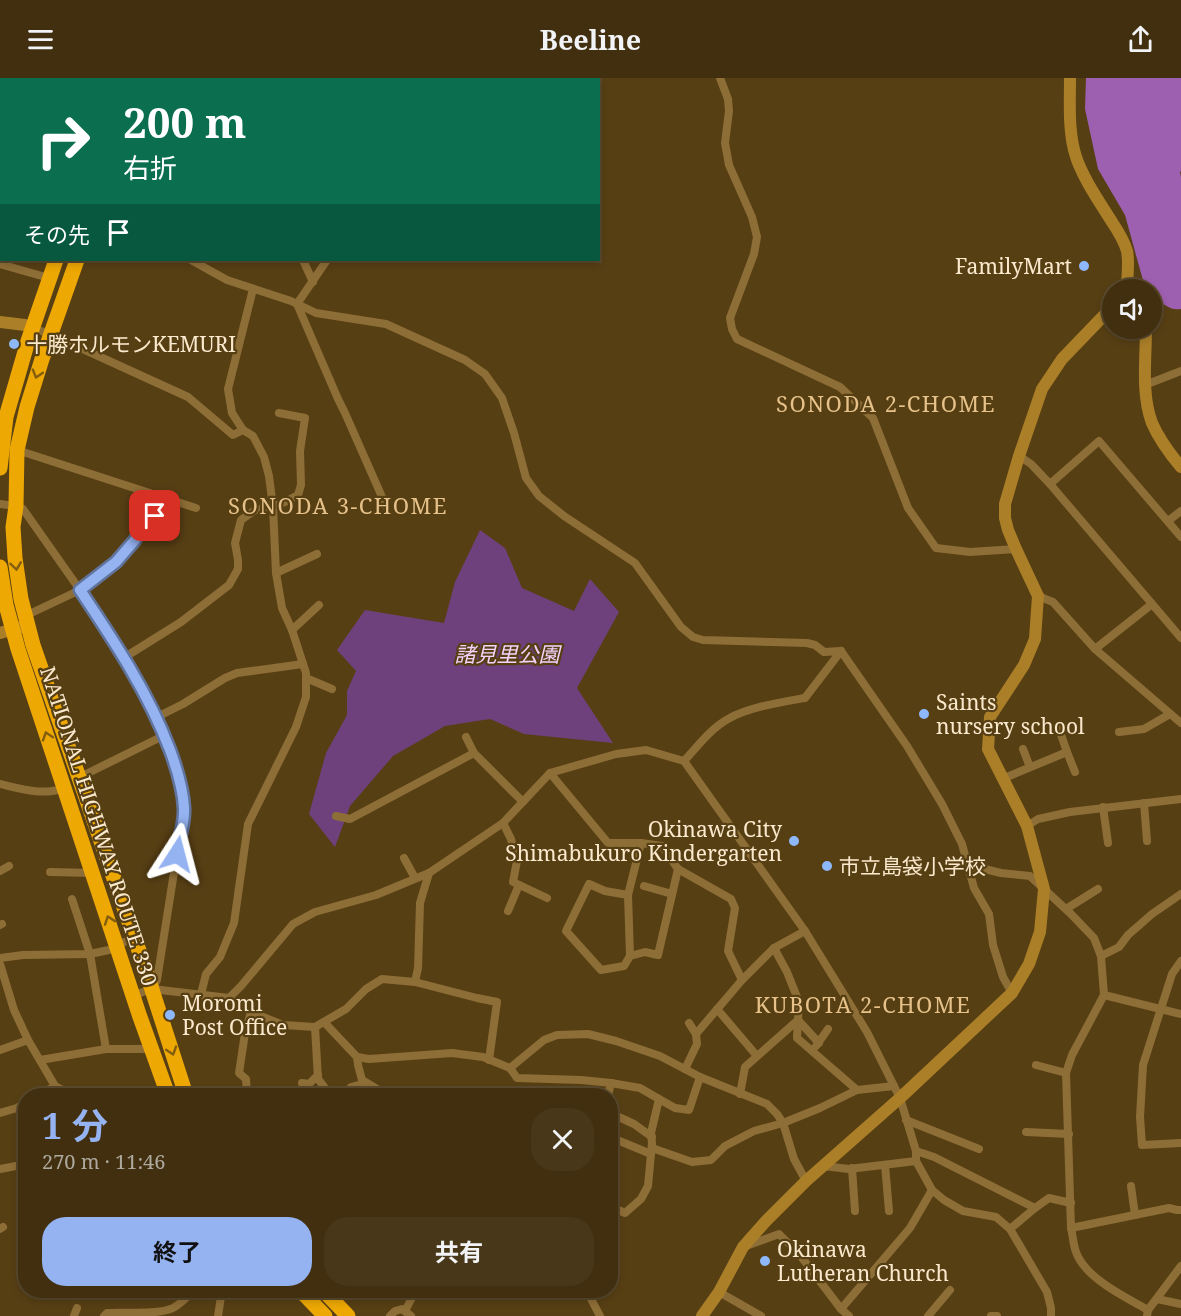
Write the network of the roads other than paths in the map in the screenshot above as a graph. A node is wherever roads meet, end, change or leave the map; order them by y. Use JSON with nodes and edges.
{"nodes":[{"id":1,"x":720,"y":78,"type":"edge"},
{"id":2,"x":1070,"y":78,"type":"edge"},
{"id":3,"x":56,"y":261,"type":"edge"},
{"id":4,"x":77,"y":261,"type":"edge"},
{"id":5,"x":193,"y":261,"type":"edge"},
{"id":6,"x":303,"y":261,"type":"edge"},
{"id":7,"x":326,"y":261,"type":"edge"},
{"id":8,"x":0,"y":264,"type":"edge"},
{"id":9,"x":49,"y":278,"type":"junction"},
{"id":10,"x":1128,"y":279,"type":"edge"},
{"id":11,"x":313,"y":282,"type":"junction"},
{"id":12,"x":253,"y":289,"type":"junction"},
{"id":13,"x":297,"y":304,"type":"junction"},
{"id":14,"x":1102,"y":317,"type":"edge"},
{"id":15,"x":0,"y":321,"type":"edge"},
{"id":16,"x":32,"y":328,"type":"junction"},
{"id":17,"x":50,"y":334,"type":"junction"},
{"id":18,"x":1146,"y":339,"type":"edge"},
{"id":19,"x":1181,"y":371,"type":"edge"},
{"id":20,"x":1145,"y":385,"type":"junction"},
{"id":21,"x":279,"y":413,"type":"dead end"},
{"id":22,"x":3,"y":416,"type":"edge"},
{"id":23,"x":243,"y":430,"type":"junction"},
{"id":24,"x":17,"y":450,"type":"junction"},
{"id":25,"x":1019,"y":456,"type":"junction"},
{"id":26,"x":1181,"y":467,"type":"edge"},
{"id":27,"x":0,"y":468,"type":"edge"},
{"id":28,"x":1050,"y":484,"type":"junction"},
{"id":29,"x":163,"y":497,"type":"junction"},
{"id":30,"x":8,"y":505,"type":"edge"},
{"id":31,"x":386,"y":506,"type":"dead end"},
{"id":32,"x":273,"y":507,"type":"junction"},
{"id":33,"x":196,"y":508,"type":"dead end"},
{"id":34,"x":1181,"y":511,"type":"edge"},
{"id":35,"x":1168,"y":521,"type":"junction"},
{"id":36,"x":1181,"y":537,"type":"edge"},
{"id":37,"x":1016,"y":549,"type":"junction"},
{"id":38,"x":317,"y":554,"type":"dead end"},
{"id":39,"x":0,"y":567,"type":"edge"},
{"id":40,"x":276,"y":573,"type":"junction"},
{"id":41,"x":80,"y":590,"type":"junction"},
{"id":42,"x":1038,"y":596,"type":"junction"},
{"id":43,"x":1152,"y":604,"type":"junction"},
{"id":44,"x":320,"y":605,"type":"dead end"},
{"id":45,"x":17,"y":626,"type":"edge"},
{"id":46,"x":292,"y":630,"type":"junction"},
{"id":47,"x":1181,"y":639,"type":"edge"},
{"id":48,"x":1095,"y":649,"type":"junction"},
{"id":49,"x":841,"y":651,"type":"junction"},
{"id":50,"x":125,"y":657,"type":"junction"},
{"id":51,"x":303,"y":664,"type":"junction"},
{"id":52,"x":306,"y":678,"type":"junction"},
{"id":53,"x":332,"y":689,"type":"dead end"},
{"id":54,"x":1170,"y":714,"type":"junction"},
{"id":55,"x":157,"y":717,"type":"junction"},
{"id":56,"x":1181,"y":723,"type":"edge"},
{"id":57,"x":1058,"y":726,"type":"dead end"},
{"id":58,"x":1119,"y":732,"type":"dead end"},
{"id":59,"x":165,"y":735,"type":"junction"},
{"id":60,"x":466,"y":737,"type":"dead end"},
{"id":61,"x":1023,"y":749,"type":"dead end"},
{"id":62,"x":1067,"y":752,"type":"junction"},
{"id":63,"x":474,"y":753,"type":"junction"},
{"id":64,"x":684,"y":761,"type":"junction"},
{"id":65,"x":1030,"y":767,"type":"junction"},
{"id":66,"x":1075,"y":772,"type":"dead end"},
{"id":67,"x":550,"y":773,"type":"junction"},
{"id":68,"x":78,"y":778,"type":"junction"},
{"id":69,"x":1002,"y":779,"type":"junction"},
{"id":70,"x":0,"y":784,"type":"edge"},
{"id":71,"x":64,"y":788,"type":"junction"},
{"id":72,"x":1181,"y":799,"type":"edge"},
{"id":73,"x":523,"y":802,"type":"junction"},
{"id":74,"x":1144,"y":803,"type":"junction"},
{"id":75,"x":1103,"y":807,"type":"junction"},
{"id":76,"x":336,"y":816,"type":"dead end"},
{"id":77,"x":503,"y":823,"type":"junction"},
{"id":78,"x":1027,"y":826,"type":"junction"},
{"id":79,"x":1147,"y":842,"type":"dead end"},
{"id":80,"x":641,"y":843,"type":"junction"},
{"id":81,"x":1108,"y":843,"type":"dead end"},
{"id":82,"x":404,"y":858,"type":"dead end"},
{"id":83,"x":9,"y":866,"type":"dead end"},
{"id":84,"x":968,"y":866,"type":"junction"},
{"id":85,"x":678,"y":869,"type":"junction"},
{"id":86,"x":0,"y":871,"type":"edge"},
{"id":87,"x":50,"y":872,"type":"dead end"},
{"id":88,"x":93,"y":873,"type":"junction"},
{"id":89,"x":429,"y":873,"type":"junction"},
{"id":90,"x":415,"y":878,"type":"junction"},
{"id":91,"x":519,"y":885,"type":"junction"},
{"id":92,"x":644,"y":886,"type":"dead end"},
{"id":93,"x":1044,"y":889,"type":"junction"},
{"id":94,"x":1098,"y":889,"type":"dead end"},
{"id":95,"x":672,"y":894,"type":"junction"},
{"id":96,"x":1181,"y":894,"type":"edge"},
{"id":97,"x":628,"y":896,"type":"junction"},
{"id":98,"x":547,"y":898,"type":"dead end"},
{"id":99,"x":72,"y":899,"type":"dead end"},
{"id":100,"x":1066,"y":909,"type":"junction"},
{"id":101,"x":508,"y":911,"type":"dead end"},
{"id":102,"x":805,"y":931,"type":"junction"},
{"id":103,"x":629,"y":934,"type":"junction"},
{"id":104,"x":134,"y":937,"type":"junction"},
{"id":105,"x":117,"y":946,"type":"junction"},
{"id":106,"x":774,"y":948,"type":"junction"},
{"id":107,"x":645,"y":952,"type":"junction"},
{"id":108,"x":90,"y":954,"type":"junction"},
{"id":109,"x":630,"y":956,"type":"junction"},
{"id":110,"x":1101,"y":956,"type":"junction"},
{"id":111,"x":0,"y":958,"type":"edge"},
{"id":112,"x":1181,"y":961,"type":"edge"},
{"id":113,"x":0,"y":964,"type":"edge"},
{"id":114,"x":742,"y":980,"type":"junction"},
{"id":115,"x":415,"y":982,"type":"junction"},
{"id":116,"x":152,"y":989,"type":"junction"},
{"id":117,"x":1012,"y":993,"type":"junction"},
{"id":118,"x":201,"y":994,"type":"junction"},
{"id":119,"x":134,"y":995,"type":"junction"},
{"id":120,"x":1104,"y":995,"type":"junction"},
{"id":121,"x":229,"y":998,"type":"junction"},
{"id":122,"x":717,"y":1009,"type":"junction"},
{"id":123,"x":1160,"y":1009,"type":"junction"},
{"id":124,"x":251,"y":1012,"type":"junction"},
{"id":125,"x":1181,"y":1014,"type":"edge"},
{"id":126,"x":798,"y":1020,"type":"junction"},
{"id":127,"x":324,"y":1022,"type":"junction"},
{"id":128,"x":689,"y":1023,"type":"dead end"},
{"id":129,"x":315,"y":1027,"type":"junction"},
{"id":130,"x":828,"y":1029,"type":"dead end"},
{"id":131,"x":696,"y":1034,"type":"junction"},
{"id":132,"x":28,"y":1040,"type":"junction"},
{"id":133,"x":819,"y":1042,"type":"junction"},
{"id":134,"x":106,"y":1049,"type":"junction"},
{"id":135,"x":152,"y":1049,"type":"junction"},
{"id":136,"x":0,"y":1050,"type":"edge"},
{"id":137,"x":813,"y":1052,"type":"junction"},
{"id":138,"x":757,"y":1056,"type":"junction"},
{"id":139,"x":357,"y":1057,"type":"junction"},
{"id":140,"x":40,"y":1060,"type":"junction"},
{"id":141,"x":489,"y":1060,"type":"junction"},
{"id":142,"x":1036,"y":1065,"type":"dead end"},
{"id":143,"x":510,"y":1068,"type":"junction"},
{"id":144,"x":685,"y":1069,"type":"junction"},
{"id":145,"x":1066,"y":1073,"type":"junction"},
{"id":146,"x":318,"y":1075,"type":"junction"},
{"id":147,"x":700,"y":1077,"type":"junction"},
{"id":148,"x":302,"y":1083,"type":"dead end"},
{"id":149,"x":366,"y":1083,"type":"junction"},
{"id":150,"x":611,"y":1083,"type":"junction"},
{"id":151,"x":894,"y":1086,"type":"junction"},
{"id":152,"x":50,"y":1088,"type":"edge"},
{"id":153,"x":166,"y":1088,"type":"edge"},
{"id":154,"x":184,"y":1088,"type":"edge"},
{"id":155,"x":247,"y":1088,"type":"edge"},
{"id":156,"x":325,"y":1088,"type":"edge"},
{"id":157,"x":351,"y":1088,"type":"edge"},
{"id":158,"x":375,"y":1088,"type":"edge"},
{"id":159,"x":610,"y":1088,"type":"edge"},
{"id":160,"x":857,"y":1090,"type":"junction"},
{"id":161,"x":740,"y":1094,"type":"junction"},
{"id":162,"x":900,"y":1098,"type":"junction"},
{"id":163,"x":659,"y":1099,"type":"junction"},
{"id":164,"x":18,"y":1106,"type":"edge"},
{"id":165,"x":0,"y":1113,"type":"edge"},
{"id":166,"x":618,"y":1117,"type":"edge"},
{"id":167,"x":906,"y":1120,"type":"junction"},
{"id":168,"x":783,"y":1123,"type":"junction"},
{"id":169,"x":1026,"y":1132,"type":"dead end"},
{"id":170,"x":1069,"y":1134,"type":"junction"},
{"id":171,"x":651,"y":1137,"type":"junction"},
{"id":172,"x":618,"y":1140,"type":"edge"},
{"id":173,"x":1181,"y":1143,"type":"edge"},
{"id":174,"x":979,"y":1149,"type":"dead end"},
{"id":175,"x":916,"y":1150,"type":"junction"},
{"id":176,"x":651,"y":1151,"type":"junction"},
{"id":177,"x":916,"y":1161,"type":"junction"},
{"id":178,"x":18,"y":1165,"type":"edge"},
{"id":179,"x":885,"y":1165,"type":"junction"},
{"id":180,"x":823,"y":1166,"type":"junction"},
{"id":181,"x":852,"y":1168,"type":"junction"},
{"id":182,"x":0,"y":1169,"type":"edge"},
{"id":183,"x":806,"y":1181,"type":"junction"},
{"id":184,"x":1131,"y":1186,"type":"dead end"},
{"id":185,"x":932,"y":1190,"type":"junction"},
{"id":186,"x":1071,"y":1203,"type":"junction"},
{"id":187,"x":1035,"y":1208,"type":"junction"},
{"id":188,"x":618,"y":1210,"type":"edge"},
{"id":189,"x":1181,"y":1210,"type":"edge"},
{"id":190,"x":855,"y":1211,"type":"dead end"},
{"id":191,"x":888,"y":1211,"type":"dead end"},
{"id":192,"x":1135,"y":1215,"type":"junction"},
{"id":193,"x":1071,"y":1228,"type":"junction"},
{"id":194,"x":1010,"y":1229,"type":"junction"},
{"id":195,"x":743,"y":1247,"type":"junction"},
{"id":196,"x":1181,"y":1266,"type":"edge"},
{"id":197,"x":950,"y":1290,"type":"dead end"},
{"id":198,"x":719,"y":1292,"type":"junction"},
{"id":199,"x":186,"y":1298,"type":"edge"},
{"id":200,"x":221,"y":1298,"type":"edge"},
{"id":201,"x":308,"y":1298,"type":"edge"},
{"id":202,"x":331,"y":1298,"type":"edge"},
{"id":203,"x":413,"y":1298,"type":"edge"},
{"id":204,"x":591,"y":1298,"type":"edge"},
{"id":205,"x":1157,"y":1299,"type":"junction"},
{"id":206,"x":1181,"y":1304,"type":"edge"},
{"id":207,"x":841,"y":1309,"type":"junction"},
{"id":208,"x":1148,"y":1313,"type":"edge"},
{"id":209,"x":408,"y":1314,"type":"edge"},
{"id":210,"x":104,"y":1316,"type":"edge"},
{"id":211,"x":218,"y":1316,"type":"edge"},
{"id":212,"x":325,"y":1316,"type":"edge"},
{"id":213,"x":348,"y":1316,"type":"edge"},
{"id":214,"x":390,"y":1316,"type":"edge"},
{"id":215,"x":600,"y":1316,"type":"edge"},
{"id":216,"x":703,"y":1316,"type":"edge"},
{"id":217,"x":761,"y":1316,"type":"edge"},
{"id":218,"x":849,"y":1316,"type":"edge"},
{"id":219,"x":928,"y":1316,"type":"edge"},
{"id":220,"x":991,"y":1316,"type":"edge"},
{"id":221,"x":997,"y":1316,"type":"edge"},
{"id":222,"x":1051,"y":1316,"type":"edge"}],
"edges":[{"from":1,"to":37,"type":"street"},
{"from":2,"to":10,"type":"street"},
{"from":3,"to":9,"type":"highway"},
{"from":4,"to":17,"type":"highway","name":"NATIONAL HIGHWAY ROUTE 330"},
{"from":5,"to":12,"type":"street"},
{"from":6,"to":11,"type":"street"},
{"from":7,"to":11,"type":"street"},
{"from":8,"to":9,"type":"street"},
{"from":9,"to":16,"type":"highway"},
{"from":11,"to":13,"type":"street"},
{"from":12,"to":13,"type":"street"},
{"from":12,"to":23,"type":"street"},
{"from":13,"to":31,"type":"street"},
{"from":13,"to":49,"type":"street"},
{"from":14,"to":25,"type":"street"},
{"from":15,"to":16,"type":"street"},
{"from":16,"to":17,"type":"street"},
{"from":16,"to":22,"type":"highway"},
{"from":17,"to":23,"type":"street"},
{"from":17,"to":24,"type":"highway","name":"NATIONAL HIGHWAY ROUTE 330","one_way":true},
{"from":18,"to":20,"type":"street"},
{"from":19,"to":20,"type":"street"},
{"from":20,"to":26,"type":"street"},
{"from":21,"to":32,"type":"street"},
{"from":22,"to":27,"type":"highway"},
{"from":23,"to":32,"type":"street"},
{"from":24,"to":29,"type":"street"},
{"from":24,"to":30,"type":"highway","name":"NATIONAL HIGHWAY ROUTE 330"},
{"from":25,"to":28,"type":"street"},
{"from":25,"to":37,"type":"street"},
{"from":28,"to":35,"type":"street"},
{"from":28,"to":43,"type":"street"},
{"from":29,"to":33,"type":"street"},
{"from":29,"to":41,"type":"street"},
{"from":30,"to":41,"type":"street"},
{"from":30,"to":45,"type":"highway","name":"NATIONAL HIGHWAY ROUTE 330","one_way":true},
{"from":32,"to":40,"type":"street"},
{"from":32,"to":50,"type":"street"},
{"from":34,"to":35,"type":"street"},
{"from":35,"to":36,"type":"street"},
{"from":37,"to":42,"type":"street"},
{"from":38,"to":40,"type":"street"},
{"from":39,"to":45,"type":"highway","name":"NATIONAL HIGHWAY ROUTE 330"},
{"from":40,"to":46,"type":"street"},
{"from":41,"to":45,"type":"street"},
{"from":41,"to":50,"type":"street"},
{"from":42,"to":48,"type":"street"},
{"from":42,"to":69,"type":"street"},
{"from":43,"to":47,"type":"street"},
{"from":43,"to":48,"type":"street"},
{"from":44,"to":46,"type":"street"},
{"from":45,"to":68,"type":"highway","name":"NATIONAL HIGHWAY ROUTE 330"},
{"from":71,"to":45,"type":"highway","name":"NATIONAL HIGHWAY ROUTE 330","one_way":true},
{"from":46,"to":51,"type":"street"},
{"from":48,"to":54,"type":"street"},
{"from":49,"to":64,"type":"street"},
{"from":49,"to":84,"type":"street"},
{"from":50,"to":55,"type":"street"},
{"from":51,"to":52,"type":"street"},
{"from":51,"to":55,"type":"street"},
{"from":52,"to":53,"type":"street"},
{"from":52,"to":118,"type":"street"},
{"from":54,"to":56,"type":"street"},
{"from":54,"to":58,"type":"street"},
{"from":55,"to":59,"type":"street"},
{"from":57,"to":62,"type":"street"},
{"from":59,"to":68,"type":"street"},
{"from":59,"to":116,"type":"street"},
{"from":60,"to":63,"type":"street"},
{"from":61,"to":65,"type":"street"},
{"from":62,"to":65,"type":"street"},
{"from":62,"to":66,"type":"street"},
{"from":63,"to":73,"type":"street"},
{"from":63,"to":76,"type":"street"},
{"from":64,"to":67,"type":"street"},
{"from":64,"to":102,"type":"street"},
{"from":65,"to":69,"type":"street"},
{"from":67,"to":73,"type":"street"},
{"from":67,"to":80,"type":"street"},
{"from":68,"to":104,"type":"highway","name":"NATIONAL HIGHWAY ROUTE 330"},
{"from":69,"to":78,"type":"street"},
{"from":70,"to":71,"type":"street"},
{"from":71,"to":88,"type":"highway","name":"NATIONAL HIGHWAY ROUTE 330"},
{"from":72,"to":74,"type":"street"},
{"from":73,"to":77,"type":"street"},
{"from":74,"to":75,"type":"street"},
{"from":74,"to":79,"type":"street"},
{"from":75,"to":78,"type":"street"},
{"from":75,"to":81,"type":"street"},
{"from":77,"to":89,"type":"street"},
{"from":77,"to":91,"type":"street"},
{"from":78,"to":93,"type":"street"},
{"from":80,"to":85,"type":"street"},
{"from":80,"to":97,"type":"street"},
{"from":82,"to":90,"type":"street"},
{"from":83,"to":86,"type":"street"},
{"from":84,"to":93,"type":"street"},
{"from":84,"to":117,"type":"street"},
{"from":85,"to":95,"type":"street"},
{"from":85,"to":114,"type":"street"},
{"from":87,"to":88,"type":"street"},
{"from":105,"to":88,"type":"highway","name":"NATIONAL HIGHWAY ROUTE 330","one_way":true},
{"from":89,"to":90,"type":"street"},
{"from":89,"to":115,"type":"street"},
{"from":90,"to":121,"type":"street"},
{"from":91,"to":98,"type":"street"},
{"from":91,"to":101,"type":"street"},
{"from":92,"to":95,"type":"street"},
{"from":93,"to":100,"type":"street"},
{"from":93,"to":117,"type":"street"},
{"from":94,"to":100,"type":"street"},
{"from":95,"to":107,"type":"street"},
{"from":96,"to":110,"type":"street"},
{"from":97,"to":103,"type":"street"},
{"from":97,"to":109,"type":"street"},
{"from":99,"to":108,"type":"street"},
{"from":100,"to":110,"type":"street"},
{"from":102,"to":106,"type":"street"},
{"from":102,"to":151,"type":"street"},
{"from":103,"to":107,"type":"street"},
{"from":103,"to":109,"type":"street"},
{"from":104,"to":105,"type":"street"},
{"from":104,"to":116,"type":"highway","name":"NATIONAL HIGHWAY ROUTE 330"},
{"from":105,"to":108,"type":"street"},
{"from":105,"to":119,"type":"highway","name":"NATIONAL HIGHWAY ROUTE 330"},
{"from":106,"to":114,"type":"street"},
{"from":106,"to":126,"type":"street"},
{"from":107,"to":109,"type":"street"},
{"from":108,"to":111,"type":"street"},
{"from":108,"to":134,"type":"street"},
{"from":110,"to":120,"type":"street"},
{"from":112,"to":123,"type":"street"},
{"from":113,"to":132,"type":"street"},
{"from":114,"to":122,"type":"street"},
{"from":115,"to":127,"type":"street"},
{"from":115,"to":141,"type":"street"},
{"from":116,"to":118,"type":"street"},
{"from":116,"to":119,"type":"street"},
{"from":116,"to":154,"type":"highway","name":"NATIONAL HIGHWAY ROUTE 330","one_way":true},
{"from":117,"to":162,"type":"street"},
{"from":118,"to":121,"type":"street"},
{"from":119,"to":135,"type":"highway","name":"NATIONAL HIGHWAY ROUTE 330"},
{"from":120,"to":123,"type":"street"},
{"from":120,"to":145,"type":"street"},
{"from":121,"to":124,"type":"street"},
{"from":122,"to":131,"type":"street"},
{"from":122,"to":138,"type":"street"},
{"from":123,"to":125,"type":"street"},
{"from":123,"to":173,"type":"street"},
{"from":124,"to":129,"type":"street"},
{"from":124,"to":155,"type":"street"},
{"from":126,"to":133,"type":"street"},
{"from":126,"to":137,"type":"street"},
{"from":126,"to":138,"type":"street"},
{"from":127,"to":129,"type":"street"},
{"from":127,"to":139,"type":"street"},
{"from":128,"to":131,"type":"street"},
{"from":129,"to":146,"type":"street"},
{"from":130,"to":133,"type":"street"},
{"from":131,"to":144,"type":"street"},
{"from":132,"to":136,"type":"street"},
{"from":132,"to":140,"type":"street"},
{"from":133,"to":137,"type":"street"},
{"from":134,"to":135,"type":"street"},
{"from":134,"to":140,"type":"street"},
{"from":135,"to":153,"type":"highway","name":"NATIONAL HIGHWAY ROUTE 330"},
{"from":137,"to":160,"type":"street"},
{"from":138,"to":161,"type":"street"},
{"from":139,"to":141,"type":"street"},
{"from":139,"to":149,"type":"street"},
{"from":140,"to":152,"type":"street"},
{"from":141,"to":143,"type":"street"},
{"from":142,"to":145,"type":"street"},
{"from":143,"to":144,"type":"street"},
{"from":143,"to":150,"type":"street"},
{"from":144,"to":147,"type":"street"},
{"from":145,"to":170,"type":"street"},
{"from":146,"to":148,"type":"street"},
{"from":146,"to":156,"type":"street"},
{"from":147,"to":161,"type":"street"},
{"from":147,"to":163,"type":"street"},
{"from":149,"to":157,"type":"street"},
{"from":149,"to":158,"type":"street"},
{"from":150,"to":159,"type":"street"},
{"from":150,"to":163,"type":"street"},
{"from":151,"to":160,"type":"street"},
{"from":151,"to":162,"type":"street"},
{"from":160,"to":168,"type":"street"},
{"from":161,"to":168,"type":"street"},
{"from":162,"to":167,"type":"street"},
{"from":162,"to":180,"type":"street"},
{"from":163,"to":171,"type":"street"},
{"from":164,"to":165,"type":"street"},
{"from":166,"to":171,"type":"street"},
{"from":167,"to":174,"type":"street"},
{"from":167,"to":175,"type":"street"},
{"from":168,"to":176,"type":"street"},
{"from":168,"to":183,"type":"street"},
{"from":169,"to":170,"type":"street"},
{"from":170,"to":186,"type":"street"},
{"from":171,"to":176,"type":"street"},
{"from":172,"to":176,"type":"street"},
{"from":175,"to":177,"type":"street"},
{"from":175,"to":187,"type":"street"},
{"from":176,"to":188,"type":"street"},
{"from":177,"to":179,"type":"street"},
{"from":177,"to":185,"type":"street"},
{"from":178,"to":182,"type":"street"},
{"from":179,"to":181,"type":"street"},
{"from":179,"to":191,"type":"street"},
{"from":180,"to":181,"type":"street"},
{"from":180,"to":183,"type":"street"},
{"from":181,"to":190,"type":"street"},
{"from":183,"to":195,"type":"street"},
{"from":184,"to":192,"type":"street"},
{"from":185,"to":194,"type":"street"},
{"from":185,"to":207,"type":"street"},
{"from":186,"to":187,"type":"street"},
{"from":186,"to":193,"type":"street"},
{"from":187,"to":194,"type":"street"},
{"from":189,"to":192,"type":"street"},
{"from":192,"to":193,"type":"street"},
{"from":193,"to":208,"type":"street"},
{"from":194,"to":222,"type":"street"},
{"from":195,"to":198,"type":"street"},
{"from":195,"to":207,"type":"street"},
{"from":196,"to":205,"type":"street"},
{"from":197,"to":219,"type":"street"},
{"from":198,"to":216,"type":"street"},
{"from":198,"to":217,"type":"street"},
{"from":199,"to":210,"type":"street"},
{"from":200,"to":211,"type":"street"},
{"from":201,"to":212,"type":"highway"},
{"from":202,"to":213,"type":"highway"},
{"from":203,"to":209,"type":"street"},
{"from":204,"to":215,"type":"street"},
{"from":205,"to":206,"type":"street"},
{"from":205,"to":208,"type":"street"},
{"from":207,"to":218,"type":"street"},
{"from":209,"to":214,"type":"street"},
{"from":220,"to":221,"type":"street"}]}
